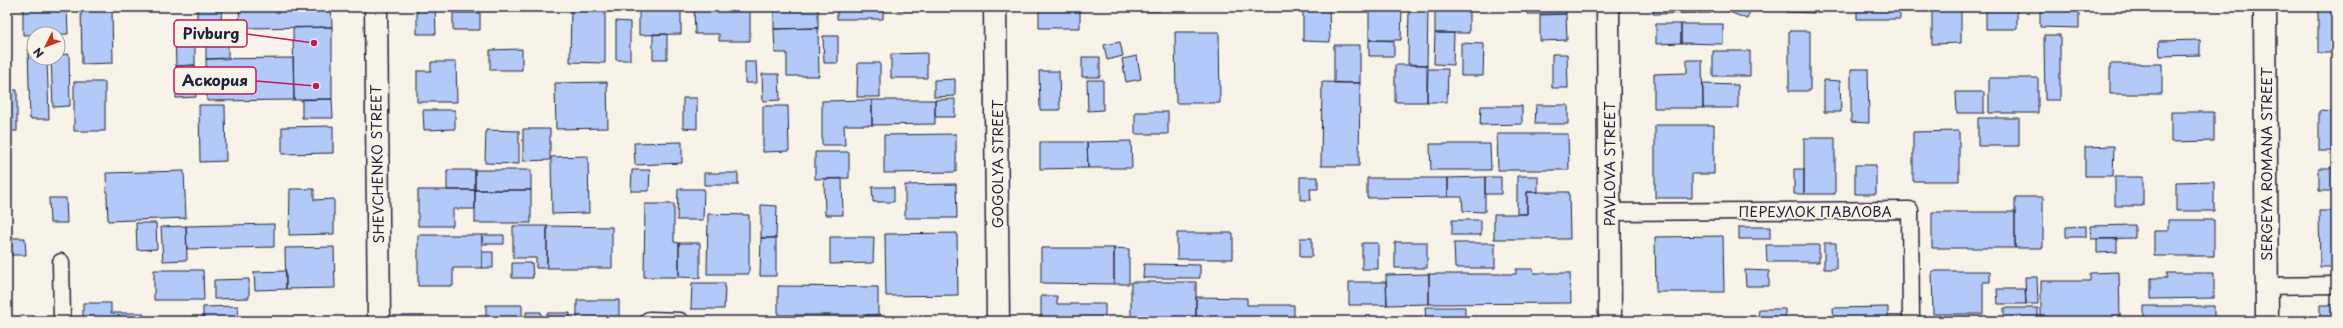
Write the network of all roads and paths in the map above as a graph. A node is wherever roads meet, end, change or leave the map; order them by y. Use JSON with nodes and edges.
{"nodes":[{"id":1,"x":376,"y":7,"type":"edge"},
{"id":2,"x":996,"y":7,"type":"edge"},
{"id":3,"x":1608,"y":7,"type":"edge"},
{"id":4,"x":2265,"y":7,"type":"edge"},
{"id":5,"x":1609,"y":212,"type":"junction"},
{"id":6,"x":61,"y":262,"type":"dead end"},
{"id":7,"x":2336,"y":285,"type":"edge"},
{"id":8,"x":2267,"y":286,"type":"junction"},
{"id":9,"x":649,"y":320,"type":"dead end"},
{"id":10,"x":62,"y":321,"type":"edge"},
{"id":11,"x":379,"y":321,"type":"edge"},
{"id":12,"x":680,"y":321,"type":"edge"},
{"id":13,"x":998,"y":321,"type":"edge"},
{"id":14,"x":1610,"y":321,"type":"edge"},
{"id":15,"x":1911,"y":321,"type":"edge"},
{"id":16,"x":2267,"y":321,"type":"edge"}],
"edges":[{"from":1,"to":11,"type":"street","name":"SHEVCHENKO STREET"},
{"from":2,"to":13,"type":"street","name":"GOGOLYA STREET"},
{"from":3,"to":5,"type":"street","name":"PAVLOVA STREET"},
{"from":4,"to":8,"type":"street","name":"SERGEYA ROMANA STREET"},
{"from":5,"to":14,"type":"street","name":"PAVLOVA STREET"},
{"from":5,"to":15,"type":"lane","name":"ПЕРЕУЛОК ПАВЛОВА"},
{"from":6,"to":10,"type":"lane"},
{"from":7,"to":8,"type":"lane"},
{"from":8,"to":16,"type":"street","name":"SERGEYA ROMANA STREET"},
{"from":9,"to":12,"type":"lane"}]}
